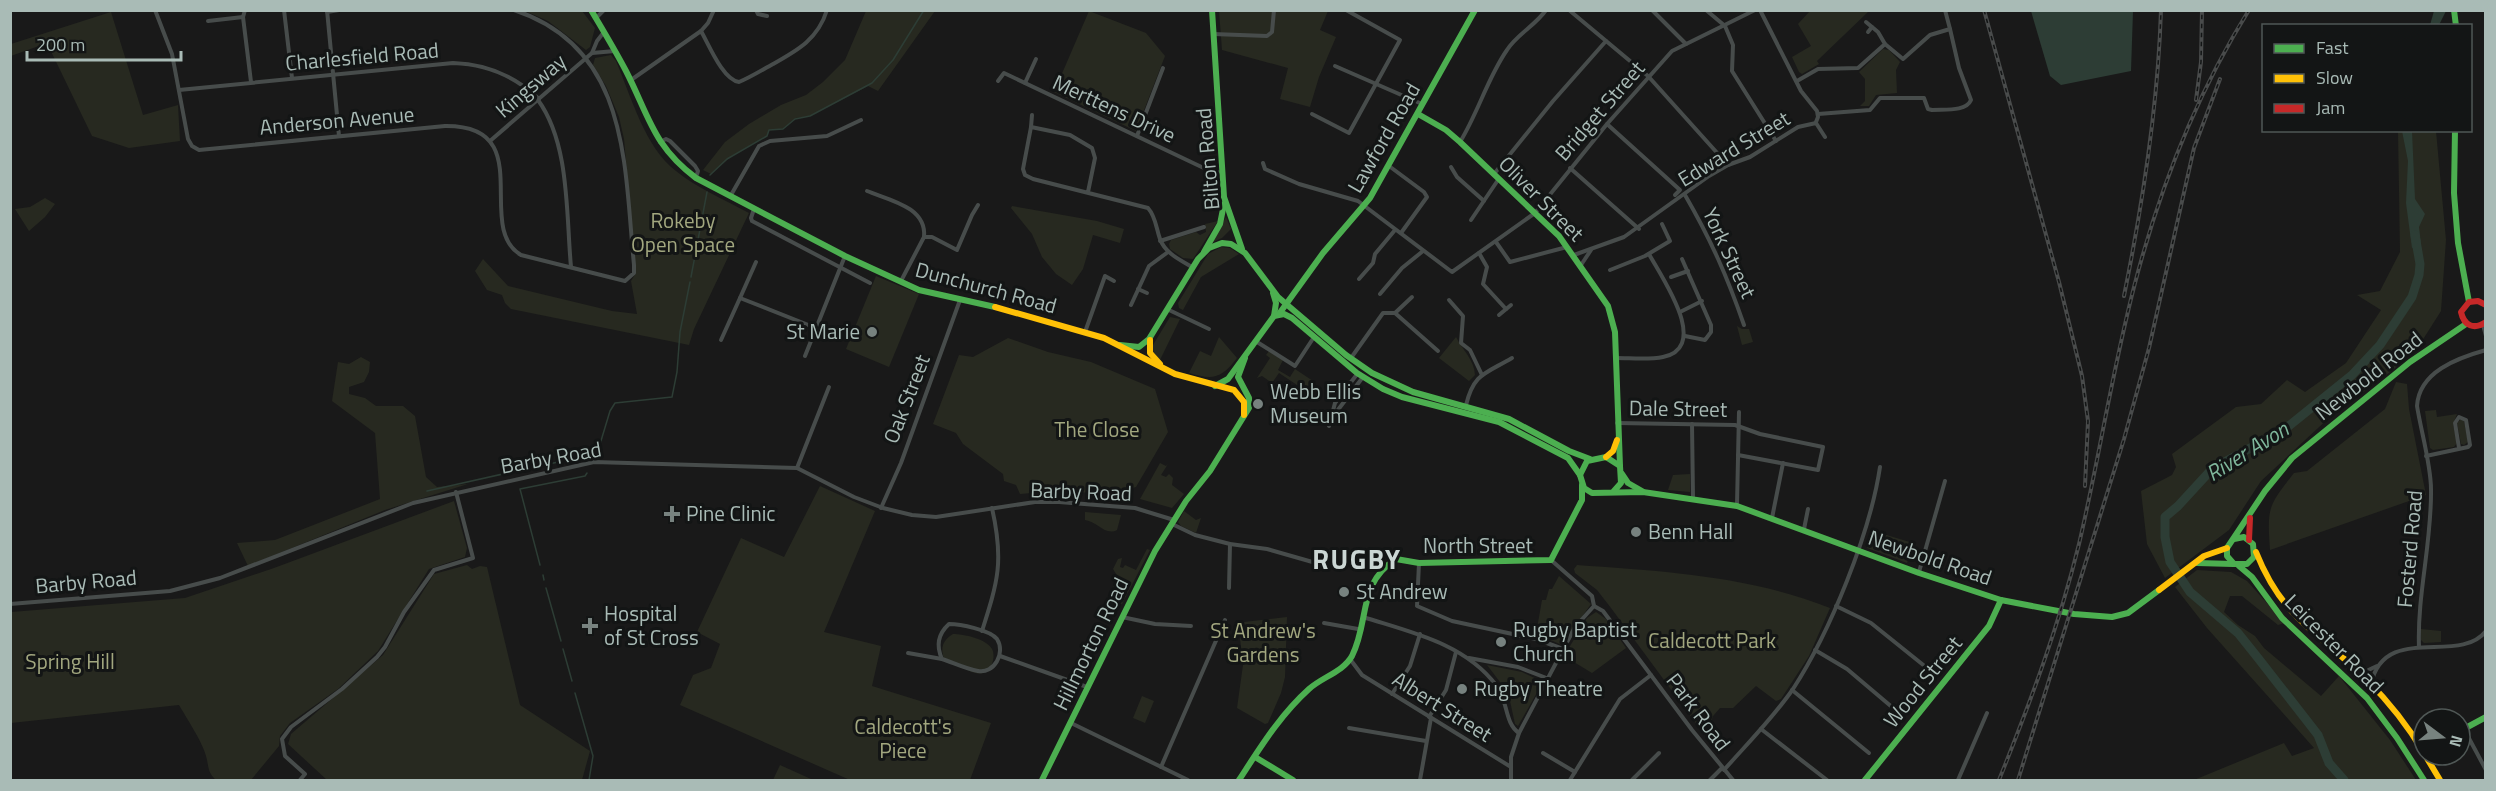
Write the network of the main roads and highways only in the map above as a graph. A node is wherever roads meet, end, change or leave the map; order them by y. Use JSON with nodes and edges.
{"nodes":[{"id":1,"x":591,"y":10,"type":"edge"},
{"id":2,"x":1212,"y":10,"type":"edge"},
{"id":3,"x":1473,"y":11,"type":"edge"},
{"id":4,"x":1418,"y":114,"type":"junction"},
{"id":5,"x":2455,"y":132,"type":"edge"},
{"id":6,"x":1224,"y":197,"type":"junction"},
{"id":7,"x":1244,"y":253,"type":"junction"},
{"id":8,"x":1202,"y":255,"type":"junction"},
{"id":9,"x":1272,"y":292,"type":"junction"},
{"id":10,"x":2469,"y":302,"type":"junction"},
{"id":11,"x":1287,"y":304,"type":"junction"},
{"id":12,"x":2486,"y":305,"type":"edge"},
{"id":13,"x":1276,"y":315,"type":"junction"},
{"id":14,"x":2466,"y":324,"type":"junction"},
{"id":15,"x":2484,"y":324,"type":"edge"},
{"id":16,"x":1150,"y":340,"type":"junction"},
{"id":17,"x":1118,"y":345,"type":"junction"},
{"id":18,"x":1245,"y":358,"type":"junction"},
{"id":19,"x":1166,"y":369,"type":"junction"},
{"id":20,"x":1215,"y":386,"type":"junction"},
{"id":21,"x":1244,"y":415,"type":"junction"},
{"id":22,"x":1532,"y":434,"type":"junction"},
{"id":23,"x":1617,"y":438,"type":"junction"},
{"id":24,"x":1606,"y":457,"type":"junction"},
{"id":25,"x":1590,"y":459,"type":"junction"},
{"id":26,"x":1621,"y":470,"type":"junction"},
{"id":27,"x":1581,"y":478,"type":"junction"},
{"id":28,"x":1613,"y":492,"type":"junction"},
{"id":29,"x":1643,"y":492,"type":"junction"},
{"id":30,"x":1601,"y":494,"type":"junction"},
{"id":31,"x":1580,"y":504,"type":"junction"},
{"id":32,"x":2251,"y":514,"type":"junction"},
{"id":33,"x":2234,"y":539,"type":"junction"},
{"id":34,"x":2249,"y":540,"type":"junction"},
{"id":35,"x":2227,"y":548,"type":"junction"},
{"id":36,"x":2255,"y":551,"type":"junction"},
{"id":37,"x":2196,"y":563,"type":"junction"},
{"id":38,"x":2236,"y":565,"type":"junction"},
{"id":39,"x":2001,"y":600,"type":"junction"},
{"id":40,"x":2486,"y":717,"type":"edge"},
{"id":41,"x":2472,"y":725,"type":"edge"},
{"id":42,"x":2412,"y":735,"type":"edge"},
{"id":43,"x":1254,"y":757,"type":"junction"},
{"id":44,"x":1042,"y":780,"type":"edge"},
{"id":45,"x":1239,"y":780,"type":"edge"},
{"id":46,"x":1293,"y":780,"type":"edge"},
{"id":47,"x":1865,"y":780,"type":"edge"},
{"id":48,"x":2424,"y":780,"type":"edge"}],
"edges":[{"from":1,"to":17,"type":"main road","name":"Dunchurch Road"},
{"from":2,"to":6,"type":"main road","name":"Bilton Road"},
{"from":3,"to":4,"type":"main road","name":"Lawford Road"},
{"from":4,"to":11,"type":"main road","name":"Lawford Road"},
{"from":4,"to":23,"type":"main road","name":"Oliver Street"},
{"from":5,"to":10,"type":"main road"},
{"from":6,"to":7,"type":"main road","name":"Bilton Road"},
{"from":6,"to":8,"type":"main road"},
{"from":7,"to":8,"type":"main road"},
{"from":7,"to":9,"type":"main road","name":"Bilton Road"},
{"from":8,"to":16,"type":"main road"},
{"from":9,"to":11,"type":"main road","name":"Bilton Road"},
{"from":9,"to":13,"type":"main road"},
{"from":10,"to":12,"type":"main road"},
{"from":10,"to":14,"type":"main road"},
{"from":11,"to":13,"type":"main road","name":"Lawford Road"},
{"from":11,"to":22,"type":"main road","name":"Bilton Road"},
{"from":13,"to":18,"type":"main road"},
{"from":13,"to":22,"type":"main road"},
{"from":14,"to":15,"type":"main road"},
{"from":14,"to":32,"type":"main road","name":"Newbold Road"},
{"from":16,"to":17,"type":"main road"},
{"from":16,"to":19,"type":"main road"},
{"from":17,"to":19,"type":"main road","name":"Dunchurch Road"},
{"from":18,"to":20,"type":"main road"},
{"from":18,"to":21,"type":"main road"},
{"from":19,"to":20,"type":"main road","name":"Dunchurch Road"},
{"from":20,"to":21,"type":"main road","name":"Dunchurch Road"},
{"from":21,"to":44,"type":"main road","name":"Hillmorton Road"},
{"from":22,"to":25,"type":"main road"},
{"from":22,"to":27,"type":"main road"},
{"from":23,"to":24,"type":"main road"},
{"from":23,"to":26,"type":"main road","name":"Oliver Street"},
{"from":24,"to":25,"type":"main road"},
{"from":24,"to":26,"type":"main road"},
{"from":25,"to":27,"type":"main road"},
{"from":26,"to":28,"type":"main road"},
{"from":26,"to":29,"type":"main road"},
{"from":27,"to":30,"type":"main road"},
{"from":27,"to":31,"type":"main road"},
{"from":28,"to":29,"type":"main road","name":"Newbold Road"},
{"from":28,"to":30,"type":"main road"},
{"from":29,"to":39,"type":"main road","name":"Newbold Road"},
{"from":30,"to":31,"type":"main road"},
{"from":31,"to":43,"type":"main road","name":"North Street"},
{"from":32,"to":33,"type":"main road","name":"Newbold Road"},
{"from":32,"to":34,"type":"main road"},
{"from":33,"to":34,"type":"main road"},
{"from":33,"to":35,"type":"main road"},
{"from":34,"to":36,"type":"main road"},
{"from":35,"to":37,"type":"main road","name":"Newbold Road"},
{"from":35,"to":38,"type":"main road"},
{"from":36,"to":38,"type":"main road"},
{"from":36,"to":42,"type":"main road","name":"Leicester Road"},
{"from":37,"to":38,"type":"main road"},
{"from":37,"to":39,"type":"main road","name":"Newbold Road"},
{"from":38,"to":48,"type":"main road","name":"Leicester Road"},
{"from":39,"to":47,"type":"main road","name":"Wood Street"},
{"from":40,"to":41,"type":"main road"},
{"from":43,"to":45,"type":"main road"},
{"from":43,"to":46,"type":"main road"}]}
